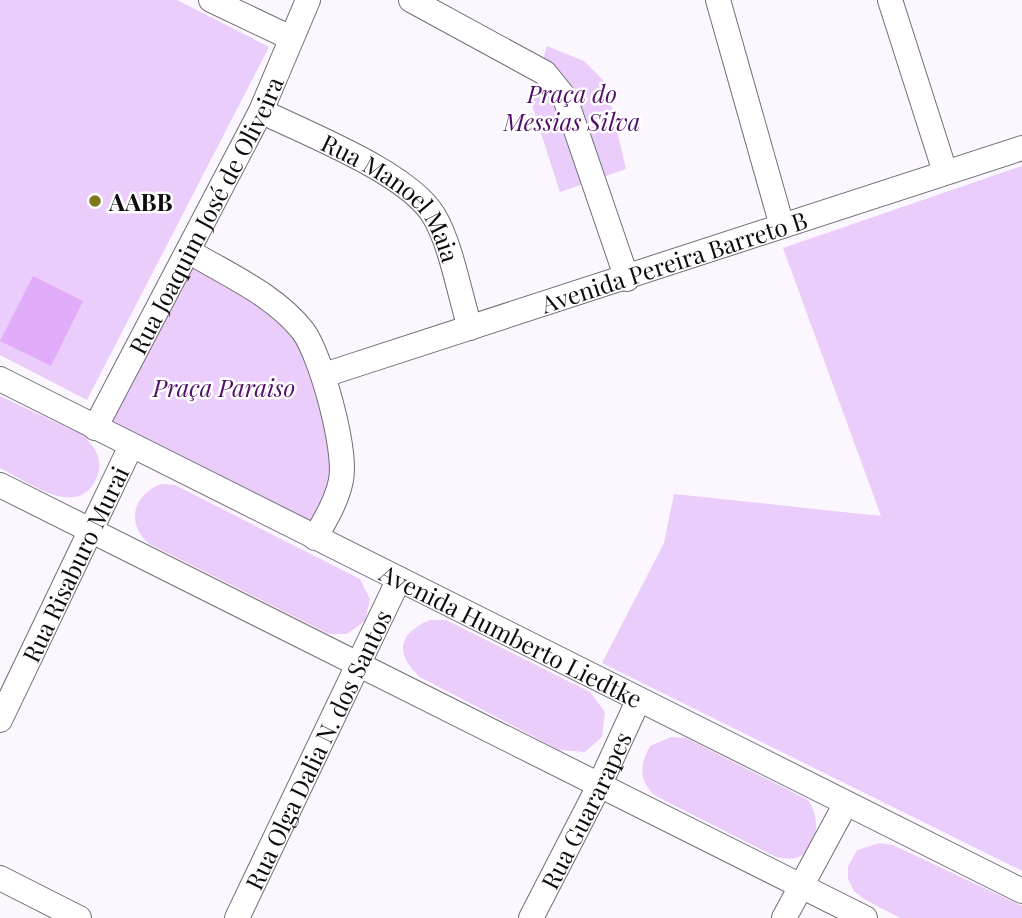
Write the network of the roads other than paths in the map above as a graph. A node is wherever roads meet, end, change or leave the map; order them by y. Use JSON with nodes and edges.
{"nodes":[{"id":1,"x":211,"y":0,"type":"edge"},
{"id":2,"x":308,"y":0,"type":"edge"},
{"id":3,"x":411,"y":0,"type":"edge"},
{"id":4,"x":718,"y":0,"type":"edge"},
{"id":5,"x":890,"y":0,"type":"edge"},
{"id":6,"x":291,"y":38,"type":"junction"},
{"id":7,"x":261,"y":111,"type":"junction"},
{"id":8,"x":1022,"y":148,"type":"edge"},
{"id":9,"x":946,"y":172,"type":"junction"},
{"id":10,"x":782,"y":226,"type":"junction"},
{"id":11,"x":190,"y":252,"type":"junction"},
{"id":12,"x":627,"y":279,"type":"junction"},
{"id":13,"x":470,"y":328,"type":"junction"},
{"id":14,"x":324,"y":375,"type":"junction"},
{"id":15,"x":0,"y":379,"type":"edge"},
{"id":16,"x":95,"y":428,"type":"junction"},
{"id":17,"x":131,"y":446,"type":"junction"},
{"id":18,"x":0,"y":485,"type":"edge"},
{"id":19,"x":90,"y":531,"type":"junction"},
{"id":20,"x":315,"y":538,"type":"junction"},
{"id":21,"x":399,"y":579,"type":"junction"},
{"id":22,"x":357,"y":664,"type":"junction"},
{"id":23,"x":638,"y":701,"type":"junction"},
{"id":24,"x":0,"y":720,"type":"edge"},
{"id":25,"x":599,"y":786,"type":"junction"},
{"id":26,"x":845,"y":805,"type":"junction"},
{"id":27,"x":0,"y":878,"type":"edge"},
{"id":28,"x":800,"y":887,"type":"junction"},
{"id":29,"x":1022,"y":891,"type":"edge"},
{"id":30,"x":79,"y":918,"type":"edge"},
{"id":31,"x":237,"y":918,"type":"edge"},
{"id":32,"x":531,"y":918,"type":"edge"},
{"id":33,"x":784,"y":918,"type":"edge"},
{"id":34,"x":865,"y":918,"type":"edge"}],
"edges":[{"from":1,"to":6,"type":"street"},
{"from":2,"to":6,"type":"street","name":"Rua Joaquim José de Oliveira"},
{"from":3,"to":12,"type":"street"},
{"from":4,"to":10,"type":"street"},
{"from":5,"to":9,"type":"street"},
{"from":6,"to":7,"type":"street","name":"Rua Joaquim José de Oliveira"},
{"from":7,"to":11,"type":"street","name":"Rua Joaquim José de Oliveira"},
{"from":7,"to":13,"type":"street","name":"Rua Manoel Maia"},
{"from":8,"to":9,"type":"street","name":"Avenida Pereira Barreto B"},
{"from":9,"to":10,"type":"street","name":"Avenida Pereira Barreto B"},
{"from":10,"to":12,"type":"street","name":"Avenida Pereira Barreto B"},
{"from":11,"to":14,"type":"street"},
{"from":11,"to":16,"type":"street","name":"Rua Joaquim José de Oliveira"},
{"from":12,"to":13,"type":"street","name":"Avenida Pereira Barreto B"},
{"from":13,"to":14,"type":"street","name":"Avenida Pereira Barreto B"},
{"from":14,"to":20,"type":"street"},
{"from":15,"to":16,"type":"street","name":"Avenida Humberto Liedtke"},
{"from":16,"to":17,"type":"street","name":"Avenida Humberto Liedtke"},
{"from":17,"to":19,"type":"street","name":"Rua Risaburo Murai"},
{"from":17,"to":20,"type":"street","name":"Avenida Humberto Liedtke"},
{"from":18,"to":19,"type":"street"},
{"from":19,"to":22,"type":"street"},
{"from":19,"to":24,"type":"street","name":"Rua Risaburo Murai"},
{"from":20,"to":21,"type":"street","name":"Avenida Humberto Liedtke"},
{"from":21,"to":22,"type":"street","name":"Rua Olga Dalia N. dos Santos"},
{"from":21,"to":23,"type":"street","name":"Avenida Humberto Liedtke"},
{"from":22,"to":25,"type":"street"},
{"from":22,"to":31,"type":"street","name":"Rua Olga Dalia N. dos Santos"},
{"from":23,"to":25,"type":"street","name":"Rua Guararapes"},
{"from":23,"to":26,"type":"street","name":"Avenida Humberto Liedtke"},
{"from":25,"to":28,"type":"street"},
{"from":25,"to":32,"type":"street","name":"Rua Guararapes"},
{"from":26,"to":28,"type":"street"},
{"from":26,"to":29,"type":"street","name":"Avenida Humberto Liedtke"},
{"from":27,"to":30,"type":"street"},
{"from":28,"to":33,"type":"street"},
{"from":28,"to":34,"type":"street"}]}
